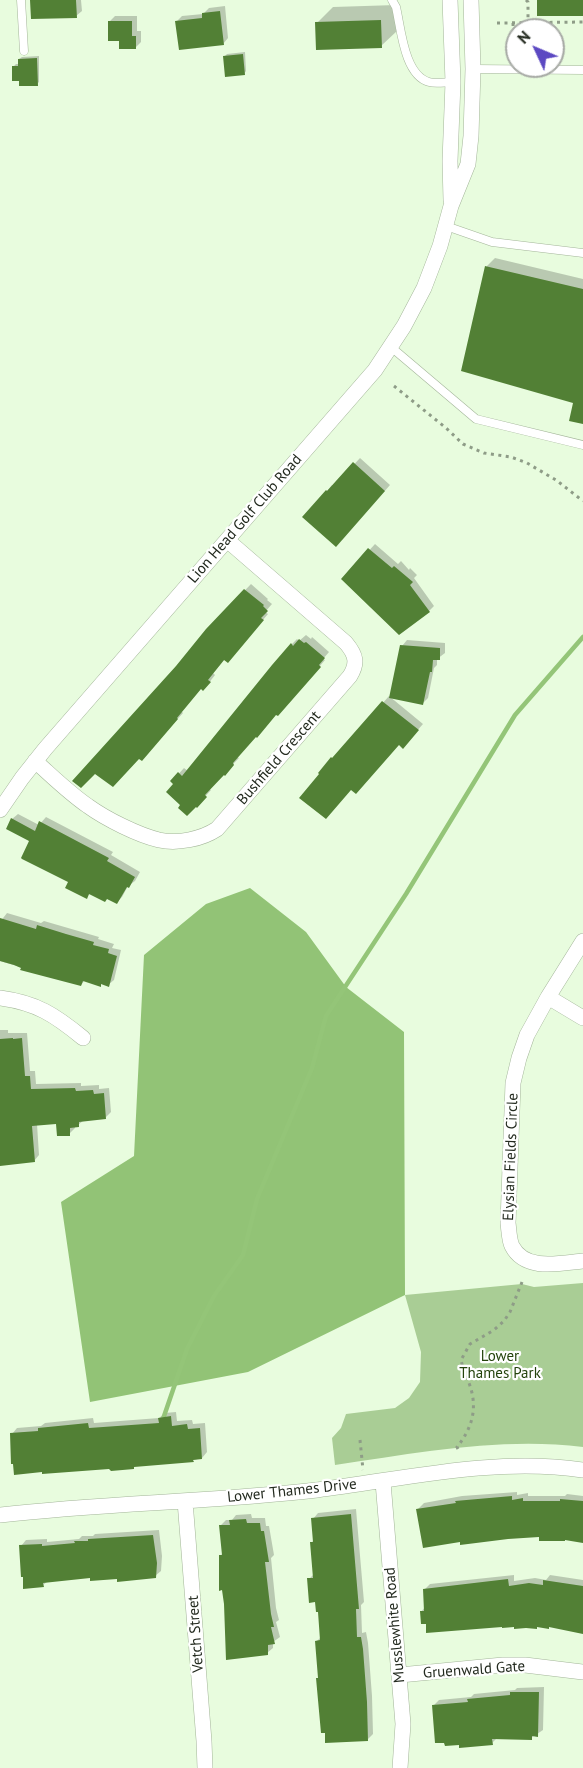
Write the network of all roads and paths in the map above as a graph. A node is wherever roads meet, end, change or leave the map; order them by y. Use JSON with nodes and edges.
{"nodes":[{"id":1,"x":21,"y":0,"type":"edge"},
{"id":2,"x":392,"y":0,"type":"edge"},
{"id":3,"x":450,"y":0,"type":"edge"},
{"id":4,"x":471,"y":0,"type":"edge"},
{"id":5,"x":526,"y":0,"type":"edge"},
{"id":6,"x":528,"y":18,"type":"edge"},
{"id":7,"x":565,"y":22,"type":"edge"},
{"id":8,"x":583,"y":22,"type":"edge"},
{"id":9,"x":497,"y":23,"type":"dead end"},
{"id":10,"x":505,"y":23,"type":"edge"},
{"id":11,"x":24,"y":51,"type":"dead end"},
{"id":12,"x":472,"y":69,"type":"junction"},
{"id":13,"x":583,"y":70,"type":"edge"},
{"id":14,"x":453,"y":82,"type":"junction"},
{"id":15,"x":451,"y":206,"type":"junction"},
{"id":16,"x":446,"y":226,"type":"junction"},
{"id":17,"x":583,"y":253,"type":"edge"},
{"id":18,"x":391,"y":347,"type":"junction"},
{"id":19,"x":394,"y":386,"type":"dead end"},
{"id":20,"x":583,"y":445,"type":"edge"},
{"id":21,"x":583,"y":501,"type":"edge"},
{"id":22,"x":227,"y":540,"type":"junction"},
{"id":23,"x":35,"y":761,"type":"junction"},
{"id":24,"x":0,"y":810,"type":"edge"},
{"id":25,"x":583,"y":941,"type":"edge"},
{"id":26,"x":548,"y":997,"type":"junction"},
{"id":27,"x":0,"y":998,"type":"edge"},
{"id":28,"x":583,"y":1018,"type":"edge"},
{"id":29,"x":83,"y":1038,"type":"dead end"},
{"id":30,"x":583,"y":1261,"type":"edge"},
{"id":31,"x":522,"y":1281,"type":"dead end"},
{"id":32,"x":360,"y":1440,"type":"dead end"},
{"id":33,"x":458,"y":1449,"type":"dead end"},
{"id":34,"x":583,"y":1470,"type":"edge"},
{"id":35,"x":363,"y":1472,"type":"dead end"},
{"id":36,"x":383,"y":1482,"type":"junction"},
{"id":37,"x":185,"y":1501,"type":"junction"},
{"id":38,"x":0,"y":1515,"type":"edge"},
{"id":39,"x":583,"y":1672,"type":"edge"},
{"id":40,"x":400,"y":1675,"type":"junction"},
{"id":41,"x":205,"y":1768,"type":"edge"},
{"id":42,"x":400,"y":1768,"type":"edge"}],
"edges":[{"from":1,"to":11,"type":"lane"},
{"from":2,"to":14,"type":"lane"},
{"from":3,"to":14,"type":"street","name":"Lion Head Golf Club Road"},
{"from":4,"to":12,"type":"street","name":"Lion Head Golf Club Road"},
{"from":5,"to":6,"type":"path"},
{"from":7,"to":8,"type":"path"},
{"from":9,"to":10,"type":"path"},
{"from":12,"to":13,"type":"lane"},
{"from":12,"to":15,"type":"street","name":"Lion Head Golf Club Road"},
{"from":14,"to":15,"type":"street","name":"Lion Head Golf Club Road"},
{"from":15,"to":16,"type":"street","name":"Lion Head Golf Club Road"},
{"from":16,"to":17,"type":"lane"},
{"from":16,"to":18,"type":"street","name":"Lion Head Golf Club Road"},
{"from":18,"to":20,"type":"lane"},
{"from":18,"to":22,"type":"street","name":"Lion Head Golf Club Road"},
{"from":19,"to":21,"type":"path"},
{"from":22,"to":23,"type":"street","name":"Lion Head Golf Club Road"},
{"from":22,"to":23,"type":"street","name":"Bushfield Crescent"},
{"from":23,"to":24,"type":"street","name":"Lion Head Golf Club Road"},
{"from":25,"to":26,"type":"street","name":"Elysian Fields Circle"},
{"from":26,"to":28,"type":"street"},
{"from":26,"to":30,"type":"street","name":"Elysian Fields Circle"},
{"from":27,"to":29,"type":"street"},
{"from":31,"to":33,"type":"path"},
{"from":32,"to":35,"type":"path"},
{"from":34,"to":36,"type":"street","name":"Lower Thames Drive"},
{"from":36,"to":37,"type":"street","name":"Lower Thames Drive"},
{"from":36,"to":40,"type":"street","name":"Musslewhite Road"},
{"from":37,"to":38,"type":"street","name":"Lower Thames Drive"},
{"from":37,"to":41,"type":"street","name":"Vetch Street"},
{"from":39,"to":40,"type":"street","name":"Gruenwald Gate"},
{"from":40,"to":42,"type":"street","name":"Musslewhite Road"}]}
